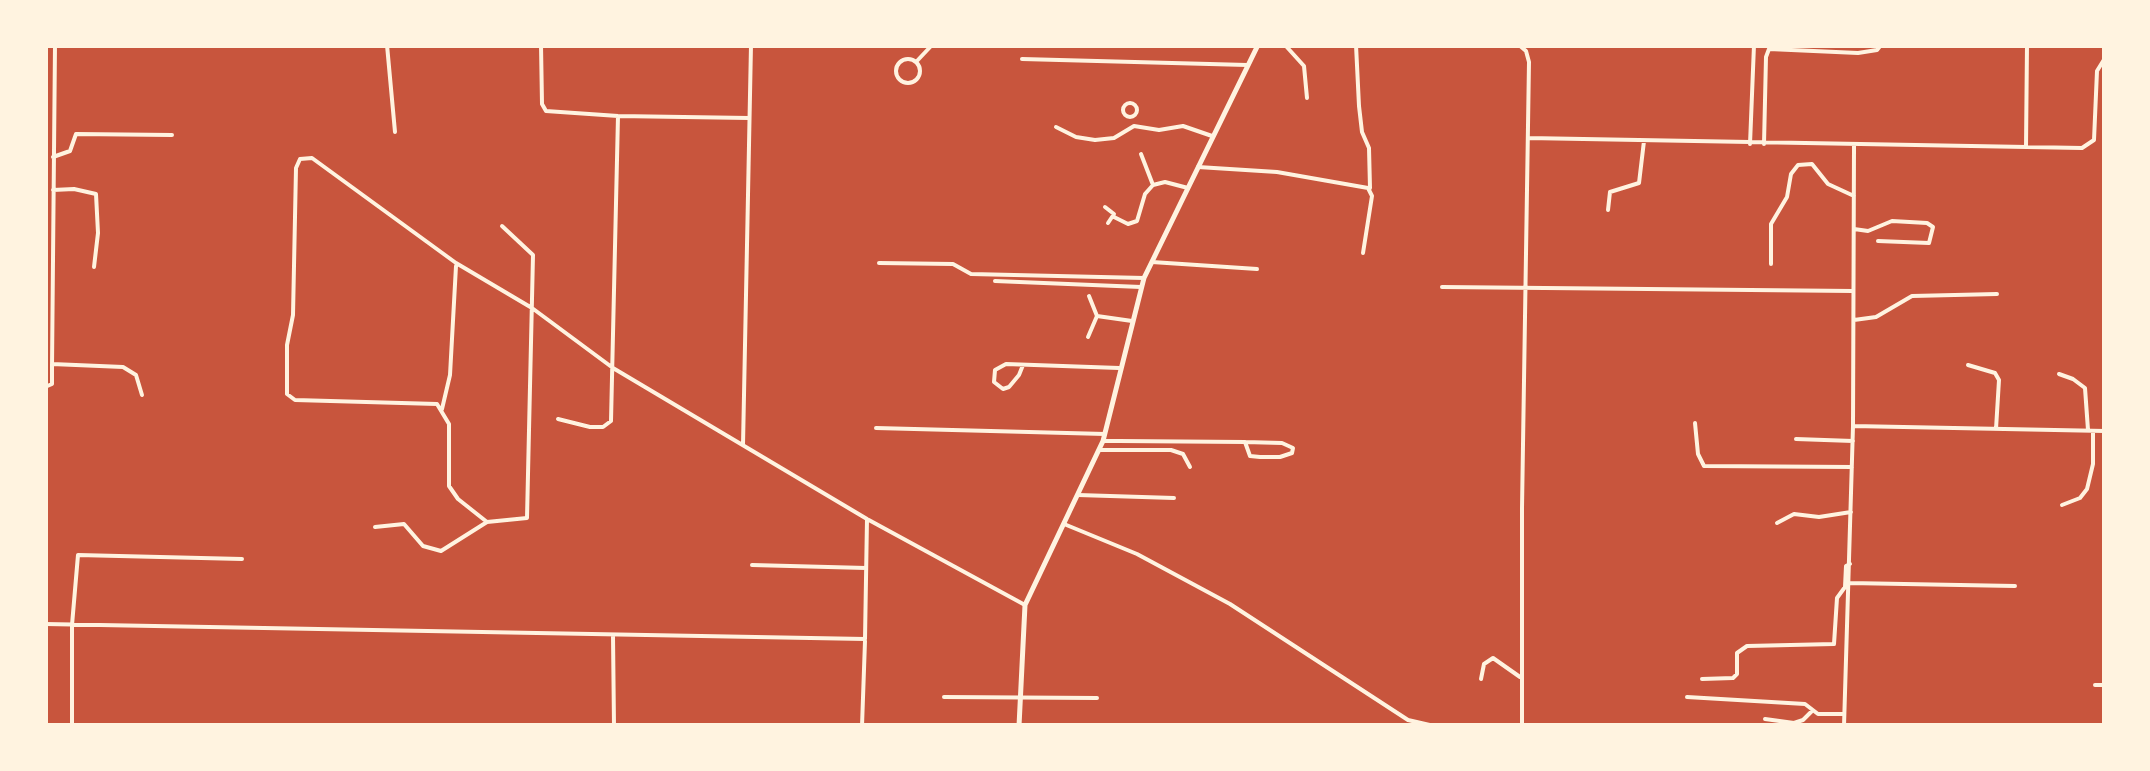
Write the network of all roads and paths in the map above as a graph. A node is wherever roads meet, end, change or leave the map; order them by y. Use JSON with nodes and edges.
{"nodes":[{"id":1,"x":56,"y":45,"type":"edge"},
{"id":2,"x":388,"y":45,"type":"edge"},
{"id":3,"x":541,"y":45,"type":"edge"},
{"id":4,"x":751,"y":45,"type":"edge"},
{"id":5,"x":932,"y":45,"type":"edge"},
{"id":6,"x":1258,"y":45,"type":"edge"},
{"id":7,"x":1285,"y":45,"type":"edge"},
{"id":8,"x":1356,"y":45,"type":"edge"},
{"id":9,"x":1754,"y":45,"type":"edge"},
{"id":10,"x":1881,"y":45,"type":"edge"},
{"id":11,"x":2027,"y":45,"type":"edge"},
{"id":12,"x":1522,"y":46,"type":"edge"},
{"id":13,"x":2105,"y":58,"type":"edge"},
{"id":14,"x":1022,"y":59,"type":"dead end"},
{"id":15,"x":916,"y":62,"type":"junction"},
{"id":16,"x":1248,"y":66,"type":"junction"},
{"id":17,"x":1307,"y":98,"type":"dead end"},
{"id":18,"x":618,"y":116,"type":"junction"},
{"id":19,"x":1132,"y":117,"type":"dead end"},
{"id":20,"x":749,"y":118,"type":"junction"},
{"id":21,"x":1134,"y":126,"type":"junction"},
{"id":22,"x":1056,"y":128,"type":"dead end"},
{"id":23,"x":395,"y":132,"type":"dead end"},
{"id":24,"x":172,"y":135,"type":"dead end"},
{"id":25,"x":1214,"y":136,"type":"junction"},
{"id":26,"x":1528,"y":138,"type":"junction"},
{"id":27,"x":1644,"y":141,"type":"junction"},
{"id":28,"x":1750,"y":144,"type":"junction"},
{"id":29,"x":1764,"y":144,"type":"junction"},
{"id":30,"x":1854,"y":146,"type":"junction"},
{"id":31,"x":2026,"y":147,"type":"junction"},
{"id":32,"x":1141,"y":154,"type":"dead end"},
{"id":33,"x":53,"y":157,"type":"junction"},
{"id":34,"x":1198,"y":167,"type":"junction"},
{"id":35,"x":1153,"y":184,"type":"junction"},
{"id":36,"x":1188,"y":188,"type":"junction"},
{"id":37,"x":53,"y":190,"type":"junction"},
{"id":38,"x":1370,"y":190,"type":"junction"},
{"id":39,"x":1854,"y":196,"type":"junction"},
{"id":40,"x":1105,"y":207,"type":"dead end"},
{"id":41,"x":1608,"y":210,"type":"dead end"},
{"id":42,"x":1114,"y":217,"type":"junction"},
{"id":43,"x":1108,"y":223,"type":"dead end"},
{"id":44,"x":502,"y":226,"type":"dead end"},
{"id":45,"x":1854,"y":229,"type":"junction"},
{"id":46,"x":1878,"y":242,"type":"dead end"},
{"id":47,"x":1363,"y":253,"type":"dead end"},
{"id":48,"x":1152,"y":262,"type":"junction"},
{"id":49,"x":456,"y":263,"type":"junction"},
{"id":50,"x":878,"y":263,"type":"dead end"},
{"id":51,"x":1771,"y":264,"type":"dead end"},
{"id":52,"x":94,"y":267,"type":"dead end"},
{"id":53,"x":1257,"y":269,"type":"dead end"},
{"id":54,"x":1144,"y":278,"type":"junction"},
{"id":55,"x":996,"y":281,"type":"dead end"},
{"id":56,"x":1442,"y":286,"type":"dead end"},
{"id":57,"x":1526,"y":286,"type":"junction"},
{"id":58,"x":1142,"y":287,"type":"junction"},
{"id":59,"x":1854,"y":292,"type":"junction"},
{"id":60,"x":1996,"y":294,"type":"dead end"},
{"id":61,"x":1088,"y":296,"type":"dead end"},
{"id":62,"x":532,"y":308,"type":"junction"},
{"id":63,"x":1097,"y":316,"type":"junction"},
{"id":64,"x":1854,"y":320,"type":"junction"},
{"id":65,"x":1132,"y":321,"type":"junction"},
{"id":66,"x":1088,"y":336,"type":"dead end"},
{"id":67,"x":52,"y":364,"type":"junction"},
{"id":68,"x":1023,"y":365,"type":"junction"},
{"id":69,"x":1968,"y":365,"type":"dead end"},
{"id":70,"x":613,"y":368,"type":"junction"},
{"id":71,"x":1119,"y":368,"type":"junction"},
{"id":72,"x":2059,"y":374,"type":"dead end"},
{"id":73,"x":45,"y":387,"type":"edge"},
{"id":74,"x":142,"y":395,"type":"dead end"},
{"id":75,"x":442,"y":410,"type":"junction"},
{"id":76,"x":558,"y":419,"type":"dead end"},
{"id":77,"x":1694,"y":423,"type":"dead end"},
{"id":78,"x":1853,"y":426,"type":"junction"},
{"id":79,"x":876,"y":428,"type":"dead end"},
{"id":80,"x":1996,"y":429,"type":"junction"},
{"id":81,"x":2090,"y":430,"type":"junction"},
{"id":82,"x":2105,"y":431,"type":"edge"},
{"id":83,"x":1104,"y":438,"type":"junction"},
{"id":84,"x":1796,"y":439,"type":"dead end"},
{"id":85,"x":1853,"y":440,"type":"junction"},
{"id":86,"x":1245,"y":442,"type":"junction"},
{"id":87,"x":743,"y":446,"type":"junction"},
{"id":88,"x":1099,"y":450,"type":"junction"},
{"id":89,"x":1190,"y":467,"type":"dead end"},
{"id":90,"x":1852,"y":467,"type":"junction"},
{"id":91,"x":1078,"y":495,"type":"junction"},
{"id":92,"x":1174,"y":498,"type":"dead end"},
{"id":93,"x":2062,"y":506,"type":"dead end"},
{"id":94,"x":1851,"y":512,"type":"junction"},
{"id":95,"x":867,"y":518,"type":"junction"},
{"id":96,"x":487,"y":522,"type":"junction"},
{"id":97,"x":1777,"y":523,"type":"dead end"},
{"id":98,"x":1064,"y":524,"type":"junction"},
{"id":99,"x":374,"y":527,"type":"dead end"},
{"id":100,"x":242,"y":559,"type":"dead end"},
{"id":101,"x":1850,"y":564,"type":"junction"},
{"id":102,"x":752,"y":565,"type":"dead end"},
{"id":103,"x":866,"y":568,"type":"junction"},
{"id":104,"x":1850,"y":583,"type":"junction"},
{"id":105,"x":2015,"y":586,"type":"dead end"},
{"id":106,"x":1025,"y":605,"type":"junction"},
{"id":107,"x":45,"y":624,"type":"edge"},
{"id":108,"x":72,"y":625,"type":"junction"},
{"id":109,"x":613,"y":635,"type":"junction"},
{"id":110,"x":865,"y":640,"type":"junction"},
{"id":111,"x":1520,"y":676,"type":"junction"},
{"id":112,"x":1481,"y":679,"type":"dead end"},
{"id":113,"x":1702,"y":679,"type":"dead end"},
{"id":114,"x":2095,"y":686,"type":"dead end"},
{"id":115,"x":2105,"y":686,"type":"edge"},
{"id":116,"x":944,"y":697,"type":"dead end"},
{"id":117,"x":1688,"y":697,"type":"dead end"},
{"id":118,"x":1019,"y":698,"type":"junction"},
{"id":119,"x":1096,"y":698,"type":"dead end"},
{"id":120,"x":1812,"y":711,"type":"junction"},
{"id":121,"x":1844,"y":714,"type":"junction"},
{"id":122,"x":1765,"y":718,"type":"dead end"},
{"id":123,"x":72,"y":726,"type":"edge"},
{"id":124,"x":614,"y":726,"type":"edge"},
{"id":125,"x":862,"y":726,"type":"edge"},
{"id":126,"x":1019,"y":726,"type":"edge"},
{"id":127,"x":1434,"y":726,"type":"edge"},
{"id":128,"x":1522,"y":726,"type":"edge"},
{"id":129,"x":1844,"y":726,"type":"edge"}],
"edges":[{"from":1,"to":33,"type":"street"},
{"from":2,"to":23,"type":"street"},
{"from":3,"to":18,"type":"street"},
{"from":4,"to":20,"type":"street"},
{"from":5,"to":15,"type":"street"},
{"from":6,"to":16,"type":"street"},
{"from":7,"to":17,"type":"street"},
{"from":8,"to":38,"type":"street"},
{"from":9,"to":28,"type":"street"},
{"from":10,"to":29,"type":"street"},
{"from":11,"to":31,"type":"street"},
{"from":12,"to":26,"type":"street"},
{"from":13,"to":31,"type":"street"},
{"from":14,"to":16,"type":"street"},
{"from":15,"to":15,"type":"street"},
{"from":16,"to":25,"type":"street"},
{"from":18,"to":20,"type":"street"},
{"from":18,"to":70,"type":"street"},
{"from":19,"to":21,"type":"street"},
{"from":20,"to":87,"type":"street"},
{"from":21,"to":22,"type":"street"},
{"from":21,"to":25,"type":"street"},
{"from":24,"to":33,"type":"street"},
{"from":25,"to":34,"type":"street"},
{"from":26,"to":27,"type":"street"},
{"from":26,"to":57,"type":"street"},
{"from":27,"to":28,"type":"street"},
{"from":27,"to":41,"type":"street"},
{"from":28,"to":29,"type":"street"},
{"from":29,"to":30,"type":"street"},
{"from":30,"to":31,"type":"street"},
{"from":30,"to":39,"type":"street"},
{"from":32,"to":35,"type":"street"},
{"from":33,"to":37,"type":"street"},
{"from":34,"to":36,"type":"street"},
{"from":34,"to":38,"type":"street"},
{"from":35,"to":36,"type":"street"},
{"from":35,"to":42,"type":"street"},
{"from":36,"to":48,"type":"street"},
{"from":37,"to":52,"type":"street"},
{"from":37,"to":67,"type":"street"},
{"from":38,"to":47,"type":"street"},
{"from":39,"to":45,"type":"street"},
{"from":39,"to":51,"type":"street"},
{"from":40,"to":42,"type":"street"},
{"from":42,"to":43,"type":"street"},
{"from":44,"to":62,"type":"street"},
{"from":45,"to":46,"type":"street"},
{"from":45,"to":59,"type":"street"},
{"from":48,"to":53,"type":"street"},
{"from":48,"to":54,"type":"street"},
{"from":49,"to":62,"type":"street"},
{"from":49,"to":75,"type":"street"},
{"from":49,"to":75,"type":"street"},
{"from":50,"to":54,"type":"street"},
{"from":54,"to":58,"type":"street"},
{"from":55,"to":58,"type":"street"},
{"from":56,"to":57,"type":"street"},
{"from":57,"to":59,"type":"street"},
{"from":57,"to":111,"type":"street"},
{"from":58,"to":65,"type":"street"},
{"from":59,"to":64,"type":"street"},
{"from":60,"to":64,"type":"street"},
{"from":61,"to":63,"type":"street"},
{"from":62,"to":70,"type":"street"},
{"from":62,"to":96,"type":"street"},
{"from":63,"to":65,"type":"street"},
{"from":63,"to":66,"type":"street"},
{"from":64,"to":78,"type":"street"},
{"from":65,"to":71,"type":"street"},
{"from":67,"to":73,"type":"street"},
{"from":67,"to":74,"type":"street"},
{"from":68,"to":68,"type":"street"},
{"from":68,"to":71,"type":"street"},
{"from":69,"to":80,"type":"street"},
{"from":70,"to":76,"type":"street"},
{"from":70,"to":87,"type":"street"},
{"from":71,"to":83,"type":"street"},
{"from":72,"to":81,"type":"street"},
{"from":75,"to":96,"type":"street"},
{"from":77,"to":90,"type":"street"},
{"from":78,"to":80,"type":"street"},
{"from":78,"to":85,"type":"street"},
{"from":79,"to":83,"type":"street"},
{"from":80,"to":81,"type":"street"},
{"from":81,"to":82,"type":"street"},
{"from":81,"to":93,"type":"street"},
{"from":83,"to":86,"type":"street"},
{"from":83,"to":88,"type":"street"},
{"from":84,"to":85,"type":"street"},
{"from":85,"to":90,"type":"street"},
{"from":86,"to":86,"type":"street"},
{"from":87,"to":95,"type":"street"},
{"from":88,"to":89,"type":"street"},
{"from":88,"to":91,"type":"street"},
{"from":90,"to":94,"type":"street"},
{"from":91,"to":92,"type":"street"},
{"from":91,"to":98,"type":"street"},
{"from":94,"to":97,"type":"street"},
{"from":94,"to":101,"type":"street"},
{"from":95,"to":103,"type":"street"},
{"from":95,"to":106,"type":"street"},
{"from":96,"to":99,"type":"street"},
{"from":98,"to":106,"type":"street"},
{"from":98,"to":127,"type":"street"},
{"from":100,"to":108,"type":"street"},
{"from":101,"to":104,"type":"street"},
{"from":101,"to":113,"type":"street"},
{"from":102,"to":103,"type":"street"},
{"from":103,"to":110,"type":"street"},
{"from":104,"to":105,"type":"street"},
{"from":104,"to":121,"type":"street"},
{"from":106,"to":118,"type":"street"},
{"from":107,"to":108,"type":"street"},
{"from":108,"to":109,"type":"street"},
{"from":108,"to":123,"type":"street"},
{"from":109,"to":110,"type":"street"},
{"from":109,"to":124,"type":"street"},
{"from":110,"to":125,"type":"street"},
{"from":111,"to":112,"type":"street"},
{"from":111,"to":128,"type":"street"},
{"from":114,"to":115,"type":"street"},
{"from":116,"to":118,"type":"street"},
{"from":117,"to":120,"type":"street"},
{"from":118,"to":119,"type":"street"},
{"from":118,"to":126,"type":"street"},
{"from":120,"to":121,"type":"street"},
{"from":120,"to":122,"type":"street"},
{"from":121,"to":129,"type":"street"}]}
